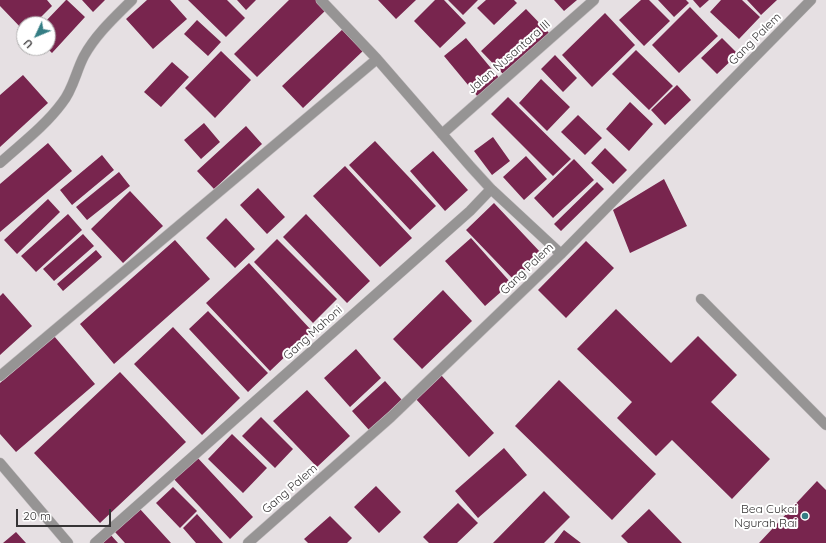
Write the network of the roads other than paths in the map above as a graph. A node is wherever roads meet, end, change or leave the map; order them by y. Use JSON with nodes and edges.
{"nodes":[{"id":1,"x":132,"y":0,"type":"edge"},
{"id":2,"x":321,"y":0,"type":"edge"},
{"id":3,"x":594,"y":0,"type":"edge"},
{"id":4,"x":811,"y":0,"type":"edge"},
{"id":5,"x":378,"y":59,"type":"junction"},
{"id":6,"x":442,"y":134,"type":"junction"},
{"id":7,"x":0,"y":163,"type":"edge"},
{"id":8,"x":491,"y":189,"type":"junction"},
{"id":9,"x":561,"y":254,"type":"junction"},
{"id":10,"x":701,"y":299,"type":"dead end"},
{"id":11,"x":0,"y":376,"type":"edge"},
{"id":12,"x":826,"y":425,"type":"edge"},
{"id":13,"x":0,"y":463,"type":"edge"},
{"id":14,"x":68,"y":543,"type":"edge"},
{"id":15,"x":95,"y":543,"type":"edge"},
{"id":16,"x":248,"y":543,"type":"edge"}],
"edges":[{"from":1,"to":7,"type":"street"},
{"from":2,"to":5,"type":"street"},
{"from":3,"to":6,"type":"street","name":"Jalan Nusantara III"},
{"from":4,"to":9,"type":"street","name":"Gang Palem"},
{"from":5,"to":6,"type":"street"},
{"from":5,"to":11,"type":"street"},
{"from":6,"to":8,"type":"street"},
{"from":8,"to":9,"type":"street"},
{"from":8,"to":15,"type":"street","name":"Gang Mahoni"},
{"from":9,"to":16,"type":"street","name":"Gang Palem"},
{"from":10,"to":12,"type":"street"},
{"from":13,"to":14,"type":"street"}]}
